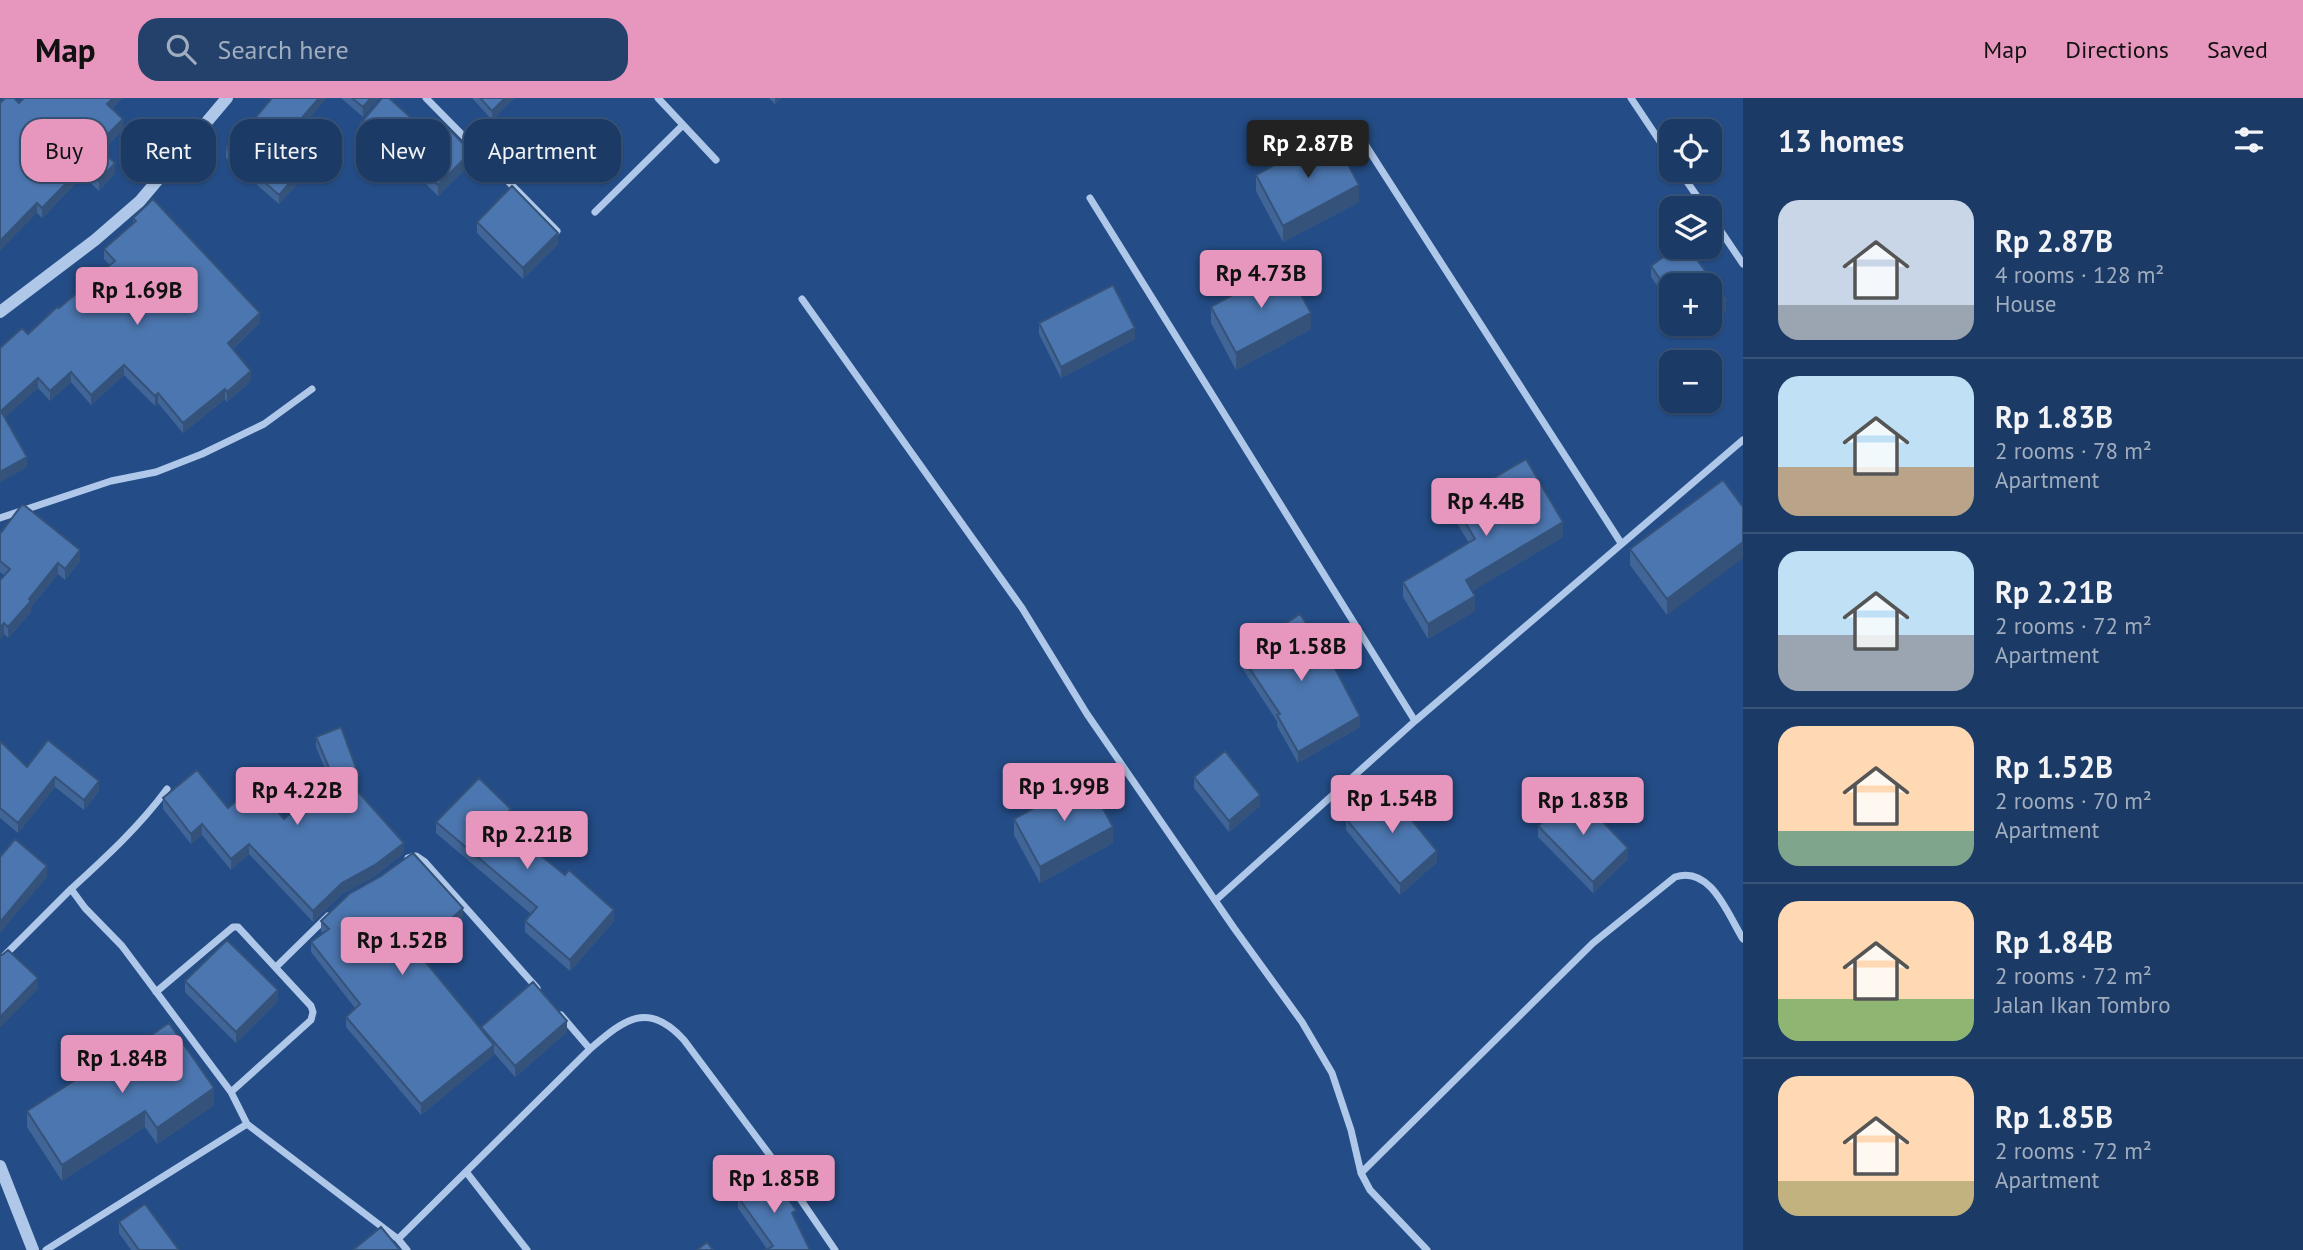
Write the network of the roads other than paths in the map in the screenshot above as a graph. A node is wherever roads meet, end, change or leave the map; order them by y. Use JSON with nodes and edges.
{"nodes":[{"id":1,"x":227,"y":98,"type":"edge"},
{"id":2,"x":426,"y":98,"type":"edge"},
{"id":3,"x":658,"y":98,"type":"edge"},
{"id":4,"x":1631,"y":98,"type":"edge"},
{"id":5,"x":683,"y":125,"type":"junction"},
{"id":6,"x":1361,"y":138,"type":"dead end"},
{"id":7,"x":1659,"y":140,"type":"edge"},
{"id":8,"x":716,"y":160,"type":"dead end"},
{"id":9,"x":1090,"y":198,"type":"dead end"},
{"id":10,"x":595,"y":212,"type":"dead end"},
{"id":11,"x":556,"y":231,"type":"edge"},
{"id":12,"x":1722,"y":233,"type":"edge"},
{"id":13,"x":1743,"y":264,"type":"edge"},
{"id":14,"x":802,"y":299,"type":"dead end"},
{"id":15,"x":0,"y":312,"type":"edge"},
{"id":16,"x":312,"y":388,"type":"dead end"},
{"id":17,"x":1743,"y":440,"type":"edge"},
{"id":18,"x":0,"y":518,"type":"edge"},
{"id":19,"x":1621,"y":543,"type":"junction"},
{"id":20,"x":1415,"y":721,"type":"junction"},
{"id":21,"x":167,"y":789,"type":"dead end"},
{"id":22,"x":398,"y":866,"type":"edge"},
{"id":23,"x":71,"y":889,"type":"junction"},
{"id":24,"x":1216,"y":900,"type":"junction"},
{"id":25,"x":330,"y":914,"type":"edge"},
{"id":26,"x":1743,"y":939,"type":"edge"},
{"id":27,"x":0,"y":960,"type":"edge"},
{"id":28,"x":276,"y":967,"type":"junction"},
{"id":29,"x":156,"y":992,"type":"junction"},
{"id":30,"x":544,"y":997,"type":"edge"},
{"id":31,"x":554,"y":1007,"type":"edge"},
{"id":32,"x":590,"y":1049,"type":"junction"},
{"id":33,"x":231,"y":1092,"type":"junction"},
{"id":34,"x":247,"y":1124,"type":"junction"},
{"id":35,"x":0,"y":1166,"type":"edge"},
{"id":36,"x":467,"y":1173,"type":"junction"},
{"id":37,"x":1361,"y":1173,"type":"junction"},
{"id":38,"x":398,"y":1239,"type":"junction"},
{"id":39,"x":33,"y":1250,"type":"edge"},
{"id":40,"x":46,"y":1250,"type":"edge"},
{"id":41,"x":407,"y":1250,"type":"edge"},
{"id":42,"x":527,"y":1250,"type":"edge"},
{"id":43,"x":835,"y":1250,"type":"edge"},
{"id":44,"x":1427,"y":1250,"type":"edge"}],
"edges":[{"from":1,"to":15,"type":"street"},
{"from":2,"to":11,"type":"street"},
{"from":3,"to":5,"type":"street"},
{"from":4,"to":7,"type":"street"},
{"from":5,"to":8,"type":"street"},
{"from":5,"to":10,"type":"street"},
{"from":6,"to":19,"type":"street"},
{"from":9,"to":20,"type":"street"},
{"from":12,"to":13,"type":"street"},
{"from":14,"to":24,"type":"street"},
{"from":16,"to":18,"type":"street"},
{"from":17,"to":19,"type":"street"},
{"from":19,"to":20,"type":"street"},
{"from":20,"to":24,"type":"street"},
{"from":21,"to":23,"type":"street"},
{"from":22,"to":30,"type":"street"},
{"from":23,"to":27,"type":"street"},
{"from":23,"to":29,"type":"street"},
{"from":24,"to":37,"type":"street"},
{"from":25,"to":28,"type":"street"},
{"from":26,"to":37,"type":"street"},
{"from":28,"to":29,"type":"street"},
{"from":28,"to":33,"type":"street"},
{"from":29,"to":33,"type":"street"},
{"from":31,"to":32,"type":"street"},
{"from":32,"to":36,"type":"street"},
{"from":32,"to":43,"type":"street"},
{"from":33,"to":34,"type":"street"},
{"from":34,"to":38,"type":"street"},
{"from":34,"to":40,"type":"street"},
{"from":35,"to":39,"type":"street"},
{"from":36,"to":38,"type":"street"},
{"from":36,"to":42,"type":"street"},
{"from":37,"to":44,"type":"street"},
{"from":38,"to":41,"type":"street"}]}
